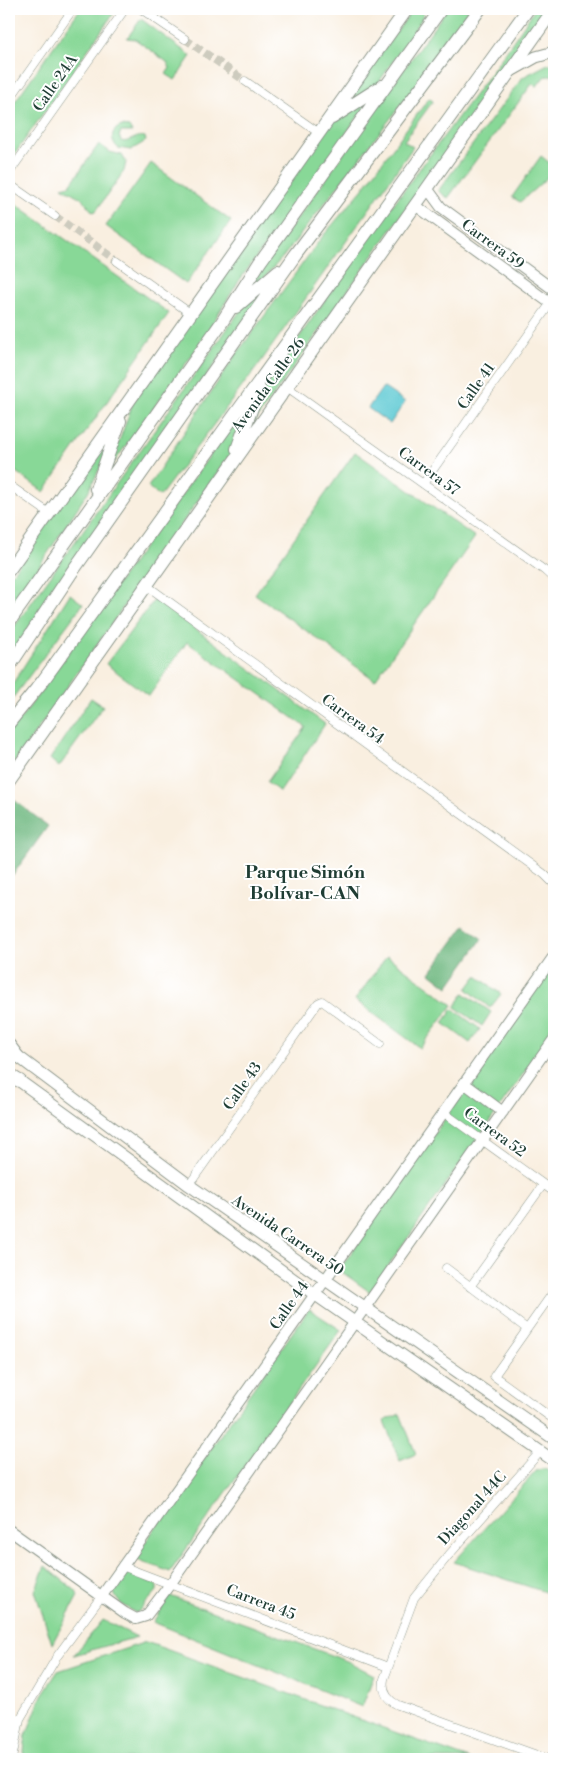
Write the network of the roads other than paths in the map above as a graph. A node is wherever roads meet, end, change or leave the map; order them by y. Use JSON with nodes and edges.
{"nodes":[{"id":1,"x":73,"y":9,"type":"edge"},
{"id":2,"x":124,"y":9,"type":"edge"},
{"id":3,"x":141,"y":9,"type":"edge"},
{"id":4,"x":407,"y":9,"type":"edge"},
{"id":5,"x":430,"y":9,"type":"edge"},
{"id":6,"x":441,"y":9,"type":"edge"},
{"id":7,"x":480,"y":9,"type":"edge"},
{"id":8,"x":528,"y":9,"type":"edge"},
{"id":9,"x":554,"y":9,"type":"edge"},
{"id":10,"x":185,"y":40,"type":"tunnel mouth"},
{"id":11,"x":419,"y":40,"type":"junction"},
{"id":12,"x":554,"y":52,"type":"edge"},
{"id":13,"x":508,"y":74,"type":"junction"},
{"id":14,"x":245,"y":81,"type":"tunnel mouth"},
{"id":15,"x":389,"y":82,"type":"junction"},
{"id":16,"x":9,"y":100,"type":"edge"},
{"id":17,"x":322,"y":127,"type":"junction"},
{"id":18,"x":9,"y":173,"type":"edge"},
{"id":19,"x":9,"y":184,"type":"edge"},
{"id":20,"x":427,"y":188,"type":"junction"},
{"id":21,"x":415,"y":205,"type":"junction"},
{"id":22,"x":55,"y":216,"type":"tunnel mouth"},
{"id":23,"x":296,"y":254,"type":"junction"},
{"id":24,"x":117,"y":261,"type":"tunnel mouth"},
{"id":25,"x":554,"y":290,"type":"edge"},
{"id":26,"x":552,"y":305,"type":"edge"},
{"id":27,"x":190,"y":313,"type":"junction"},
{"id":28,"x":222,"y":322,"type":"junction"},
{"id":29,"x":269,"y":368,"type":"junction"},
{"id":30,"x":287,"y":387,"type":"junction"},
{"id":31,"x":127,"y":403,"type":"junction"},
{"id":32,"x":230,"y":465,"type":"junction"},
{"id":33,"x":423,"y":484,"type":"junction"},
{"id":34,"x":9,"y":485,"type":"edge"},
{"id":35,"x":49,"y":513,"type":"junction"},
{"id":36,"x":84,"y":516,"type":"junction"},
{"id":37,"x":9,"y":570,"type":"edge"},
{"id":38,"x":554,"y":580,"type":"edge"},
{"id":39,"x":146,"y":585,"type":"junction"},
{"id":40,"x":9,"y":622,"type":"edge"},
{"id":41,"x":9,"y":667,"type":"edge"},
{"id":42,"x":9,"y":722,"type":"edge"},
{"id":43,"x":9,"y":780,"type":"edge"},
{"id":44,"x":544,"y":874,"type":"junction"},
{"id":45,"x":554,"y":878,"type":"edge"},
{"id":46,"x":554,"y":884,"type":"edge"},
{"id":47,"x":554,"y":956,"type":"edge"},
{"id":48,"x":554,"y":1040,"type":"edge"},
{"id":49,"x":380,"y":1044,"type":"dead end"},
{"id":50,"x":9,"y":1045,"type":"edge"},
{"id":51,"x":14,"y":1053,"type":"edge"},
{"id":52,"x":9,"y":1073,"type":"edge"},
{"id":53,"x":14,"y":1079,"type":"edge"},
{"id":54,"x":464,"y":1083,"type":"junction"},
{"id":55,"x":443,"y":1112,"type":"junction"},
{"id":56,"x":503,"y":1112,"type":"junction"},
{"id":57,"x":483,"y":1142,"type":"junction"},
{"id":58,"x":189,"y":1185,"type":"junction"},
{"id":59,"x":543,"y":1185,"type":"junction"},
{"id":60,"x":554,"y":1192,"type":"edge"},
{"id":61,"x":446,"y":1268,"type":"dead end"},
{"id":62,"x":326,"y":1278,"type":"junction"},
{"id":63,"x":470,"y":1287,"type":"junction"},
{"id":64,"x":554,"y":1291,"type":"edge"},
{"id":65,"x":315,"y":1294,"type":"junction"},
{"id":66,"x":366,"y":1307,"type":"junction"},
{"id":67,"x":356,"y":1322,"type":"junction"},
{"id":68,"x":527,"y":1329,"type":"junction"},
{"id":69,"x":554,"y":1408,"type":"edge"},
{"id":70,"x":554,"y":1439,"type":"edge"},
{"id":71,"x":540,"y":1452,"type":"junction"},
{"id":72,"x":554,"y":1461,"type":"edge"},
{"id":73,"x":9,"y":1530,"type":"edge"},
{"id":74,"x":122,"y":1566,"type":"junction"},
{"id":75,"x":171,"y":1583,"type":"junction"},
{"id":76,"x":101,"y":1597,"type":"junction"},
{"id":77,"x":388,"y":1668,"type":"junction"},
{"id":78,"x":12,"y":1759,"type":"edge"},
{"id":79,"x":548,"y":1759,"type":"edge"}],
"edges":[{"from":1,"to":16,"type":"street","name":"Calle 24A"},
{"from":2,"to":18,"type":"street","name":"Calle 24A"},
{"from":3,"to":10,"type":"street"},
{"from":4,"to":17,"type":"main road"},
{"from":5,"to":11,"type":"main road"},
{"from":6,"to":11,"type":"main road"},
{"from":7,"to":23,"type":"main road"},
{"from":8,"to":29,"type":"main road","name":"Avenida Calle 26"},
{"from":9,"to":13,"type":"main road","name":"Avenida Calle 26"},
{"from":11,"to":15,"type":"main road"},
{"from":12,"to":13,"type":"main road"},
{"from":13,"to":20,"type":"main road","name":"Avenida Calle 26"},
{"from":14,"to":17,"type":"street"},
{"from":15,"to":17,"type":"main road"},
{"from":15,"to":28,"type":"main road"},
{"from":17,"to":27,"type":"main road"},
{"from":19,"to":22,"type":"street"},
{"from":20,"to":21,"type":"main road","name":"Avenida Calle 26"},
{"from":20,"to":25,"type":"street","name":"Carrera 59"},
{"from":21,"to":26,"type":"street","name":"Carrera 59"},
{"from":21,"to":30,"type":"main road","name":"Avenida Calle 26"},
{"from":23,"to":28,"type":"main road"},
{"from":23,"to":41,"type":"main road"},
{"from":24,"to":27,"type":"street"},
{"from":26,"to":33,"type":"street","name":"Calle 41"},
{"from":27,"to":31,"type":"main road"},
{"from":28,"to":36,"type":"main road"},
{"from":29,"to":32,"type":"main road"},
{"from":29,"to":42,"type":"main road","name":"Avenida Calle 26"},
{"from":30,"to":32,"type":"main road","name":"Avenida Calle 26"},
{"from":30,"to":33,"type":"street","name":"Carrera 57"},
{"from":31,"to":35,"type":"main road"},
{"from":31,"to":36,"type":"main road"},
{"from":32,"to":39,"type":"main road","name":"Avenida Calle 26"},
{"from":33,"to":38,"type":"street","name":"Carrera 57"},
{"from":34,"to":35,"type":"street"},
{"from":35,"to":37,"type":"main road"},
{"from":36,"to":40,"type":"main road"},
{"from":39,"to":43,"type":"main road","name":"Avenida Calle 26"},
{"from":39,"to":44,"type":"street","name":"Carrera 54"},
{"from":44,"to":45,"type":"street","name":"Carrera 54"},
{"from":44,"to":46,"type":"street","name":"Carrera 54"},
{"from":47,"to":54,"type":"street","name":"Calle 44"},
{"from":48,"to":56,"type":"street"},
{"from":49,"to":58,"type":"street","name":"Calle 43"},
{"from":50,"to":51,"type":"main road"},
{"from":51,"to":58,"type":"main road","name":"Avenida Carrera 50"},
{"from":52,"to":53,"type":"main road","name":"Avenida Carrera 50"},
{"from":53,"to":65,"type":"main road","name":"Avenida Carrera 50"},
{"from":54,"to":55,"type":"street","name":"Calle 44"},
{"from":54,"to":56,"type":"street"},
{"from":55,"to":57,"type":"street","name":"Carrera 52"},
{"from":55,"to":62,"type":"street","name":"Calle 44"},
{"from":56,"to":57,"type":"street"},
{"from":57,"to":59,"type":"street","name":"Carrera 52"},
{"from":57,"to":66,"type":"street"},
{"from":58,"to":62,"type":"main road","name":"Avenida Carrera 50"},
{"from":59,"to":60,"type":"street","name":"Carrera 52"},
{"from":59,"to":63,"type":"street"},
{"from":61,"to":63,"type":"street"},
{"from":62,"to":65,"type":"street","name":"Calle 44"},
{"from":62,"to":66,"type":"main road","name":"Avenida Carrera 50"},
{"from":63,"to":68,"type":"street"},
{"from":64,"to":68,"type":"street"},
{"from":65,"to":67,"type":"main road","name":"Avenida Carrera 50"},
{"from":65,"to":74,"type":"street","name":"Calle 44"},
{"from":66,"to":67,"type":"street"},
{"from":66,"to":70,"type":"main road","name":"Avenida Carrera 50"},
{"from":67,"to":71,"type":"main road","name":"Avenida Carrera 50"},
{"from":67,"to":75,"type":"street"},
{"from":68,"to":69,"type":"street"},
{"from":71,"to":72,"type":"main road","name":"Avenida Carrera 50"},
{"from":71,"to":77,"type":"street","name":"Diagonal 44C"},
{"from":73,"to":76,"type":"street"},
{"from":74,"to":75,"type":"street","name":"Carrera 45"},
{"from":74,"to":76,"type":"street","name":"Calle 44"},
{"from":75,"to":76,"type":"street"},
{"from":75,"to":77,"type":"street","name":"Carrera 45"},
{"from":76,"to":78,"type":"street"},
{"from":77,"to":79,"type":"street","name":"Diagonal 44C"}]}
